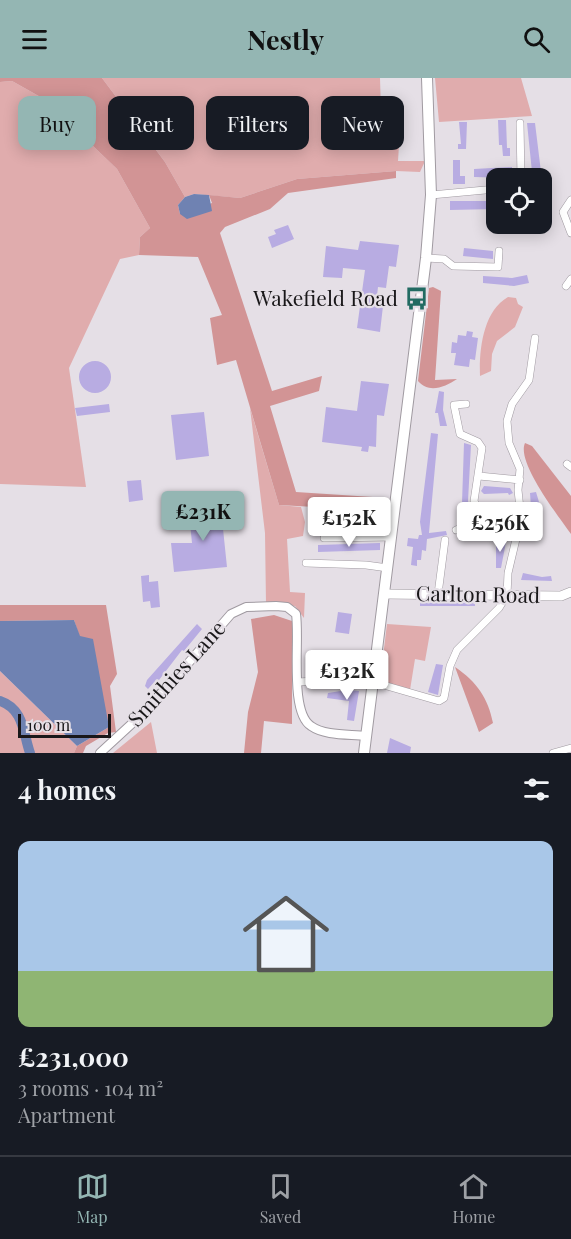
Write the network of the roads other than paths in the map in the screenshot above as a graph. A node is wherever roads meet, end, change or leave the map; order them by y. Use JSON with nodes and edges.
{"nodes":[{"id":1,"x":427,"y":78,"type":"edge"},
{"id":2,"x":520,"y":123,"type":"dead end"},
{"id":3,"x":520,"y":168,"type":"edge"},
{"id":4,"x":486,"y":190,"type":"edge"},
{"id":5,"x":431,"y":195,"type":"junction"},
{"id":6,"x":571,"y":200,"type":"edge"},
{"id":7,"x":571,"y":233,"type":"edge"},
{"id":8,"x":499,"y":251,"type":"dead end"},
{"id":9,"x":426,"y":258,"type":"junction"},
{"id":10,"x":571,"y":279,"type":"edge"},
{"id":11,"x":566,"y":286,"type":"dead end"},
{"id":12,"x":535,"y":338,"type":"dead end"},
{"id":13,"x":522,"y":359,"type":"dead end"},
{"id":14,"x":532,"y":360,"type":"junction"},
{"id":15,"x":466,"y":404,"type":"dead end"},
{"id":16,"x":478,"y":476,"type":"junction"},
{"id":17,"x":520,"y":480,"type":"junction"},
{"id":18,"x":456,"y":530,"type":"dead end"},
{"id":19,"x":392,"y":537,"type":"junction"},
{"id":20,"x":324,"y":538,"type":"dead end"},
{"id":21,"x":445,"y":540,"type":"dead end"},
{"id":22,"x":306,"y":563,"type":"dead end"},
{"id":23,"x":388,"y":568,"type":"junction"},
{"id":24,"x":571,"y":592,"type":"edge"},
{"id":25,"x":385,"y":594,"type":"junction"},
{"id":26,"x":438,"y":594,"type":"junction"},
{"id":27,"x":507,"y":595,"type":"junction"},
{"id":28,"x":298,"y":682,"type":"junction"},
{"id":29,"x":326,"y":682,"type":"junction"},
{"id":30,"x":369,"y":682,"type":"junction"},
{"id":31,"x":327,"y":690,"type":"dead end"},
{"id":32,"x":366,"y":736,"type":"junction"},
{"id":33,"x":571,"y":748,"type":"edge"},
{"id":34,"x":100,"y":753,"type":"edge"},
{"id":35,"x":364,"y":753,"type":"edge"},
{"id":36,"x":554,"y":753,"type":"edge"}],
"edges":[{"from":1,"to":5,"type":"main road"},
{"from":2,"to":3,"type":"street"},
{"from":4,"to":5,"type":"street"},
{"from":5,"to":9,"type":"main road"},
{"from":6,"to":7,"type":"street"},
{"from":8,"to":9,"type":"street"},
{"from":9,"to":19,"type":"main road"},
{"from":10,"to":11,"type":"street"},
{"from":12,"to":14,"type":"street"},
{"from":13,"to":14,"type":"street"},
{"from":14,"to":17,"type":"street"},
{"from":15,"to":16,"type":"street"},
{"from":16,"to":17,"type":"street"},
{"from":16,"to":18,"type":"street"},
{"from":17,"to":27,"type":"street"},
{"from":19,"to":20,"type":"street"},
{"from":19,"to":23,"type":"main road"},
{"from":21,"to":26,"type":"street"},
{"from":22,"to":23,"type":"street"},
{"from":23,"to":25,"type":"main road"},
{"from":24,"to":27,"type":"main road","name":"Carlton Road"},
{"from":25,"to":26,"type":"main road","name":"Carlton Road"},
{"from":25,"to":30,"type":"main road"},
{"from":26,"to":27,"type":"main road","name":"Carlton Road"},
{"from":27,"to":30,"type":"street"},
{"from":28,"to":29,"type":"street"},
{"from":28,"to":32,"type":"street","name":"Smithies Lane"},
{"from":28,"to":34,"type":"street","name":"Smithies Lane"},
{"from":29,"to":30,"type":"street"},
{"from":29,"to":31,"type":"street"},
{"from":30,"to":32,"type":"main road"},
{"from":32,"to":35,"type":"main road"},
{"from":33,"to":36,"type":"street"}]}
